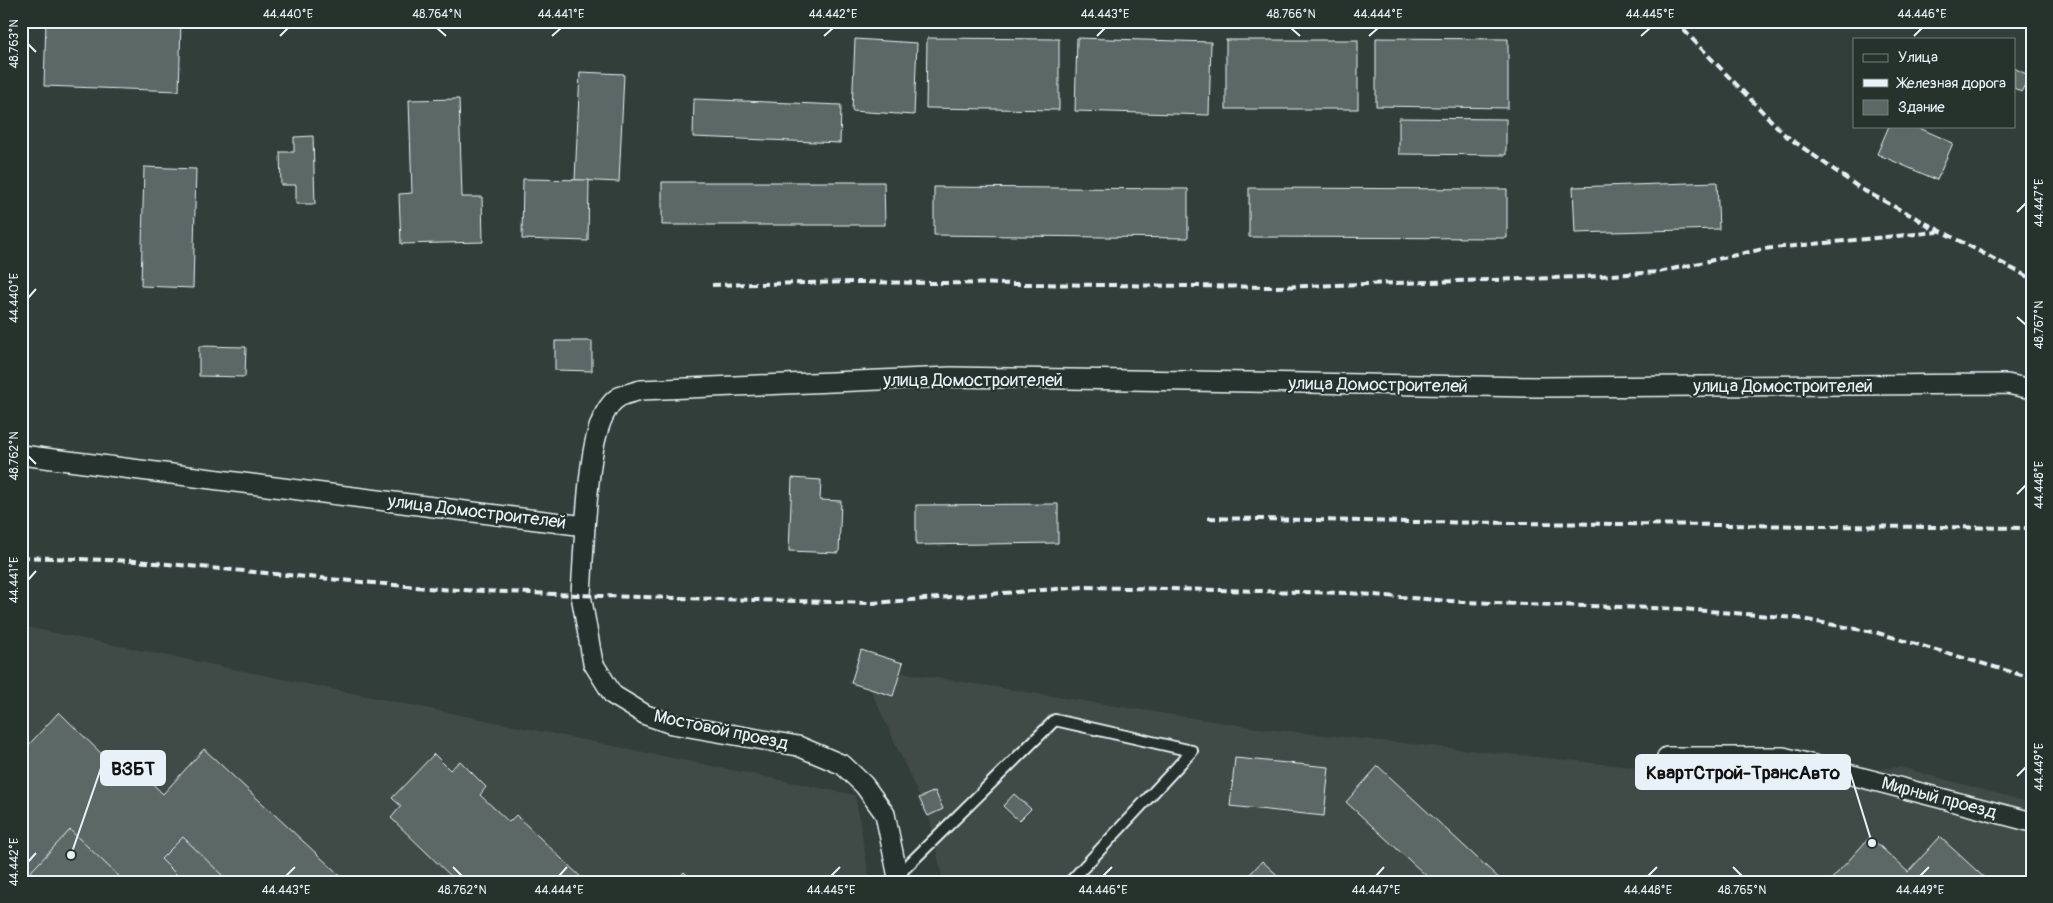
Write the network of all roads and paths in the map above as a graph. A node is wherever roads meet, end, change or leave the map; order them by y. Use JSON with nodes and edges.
{"nodes":[{"id":1,"x":2032,"y":389,"type":"edge"},
{"id":2,"x":21,"y":455,"type":"edge"},
{"id":3,"x":585,"y":526,"type":"junction"},
{"id":4,"x":1667,"y":757,"type":"dead end"},
{"id":5,"x":2032,"y":822,"type":"edge"},
{"id":6,"x":898,"y":878,"type":"edge"},
{"id":7,"x":1070,"y":882,"type":"edge"}],
"edges":[{"from":1,"to":3,"type":"street","name":"улица Домостроителей"},
{"from":2,"to":3,"type":"street","name":"улица Домостроителей"},
{"from":3,"to":6,"type":"street","name":"Мостовой проезд"},
{"from":4,"to":5,"type":"street","name":"Мирный проезд"},
{"from":6,"to":7,"type":"lane"}]}
